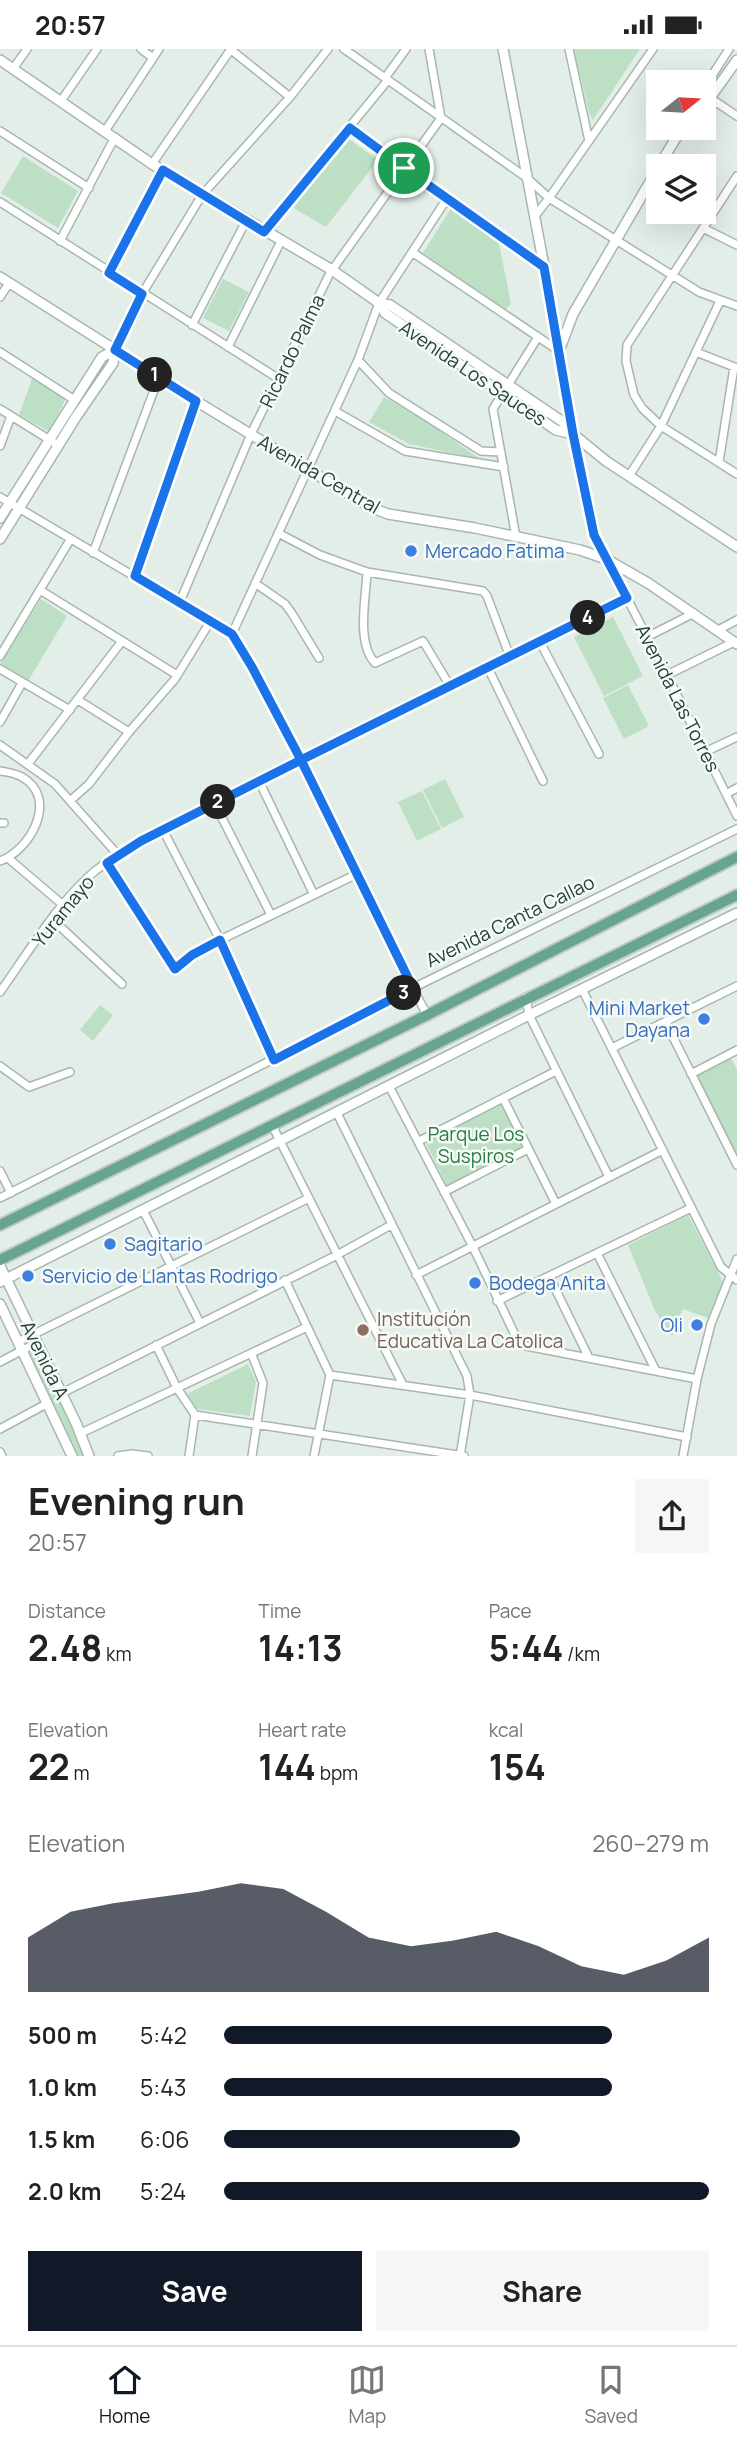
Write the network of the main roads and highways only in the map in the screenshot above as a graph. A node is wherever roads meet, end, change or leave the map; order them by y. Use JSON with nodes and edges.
{"nodes":[{"id":1,"x":737,"y":857,"type":"edge"},
{"id":2,"x":737,"y":895,"type":"edge"},
{"id":3,"x":0,"y":1226,"type":"edge"},
{"id":4,"x":0,"y":1259,"type":"edge"}],
"edges":[{"from":1,"to":3,"type":"main road"},
{"from":2,"to":4,"type":"main road"}]}
